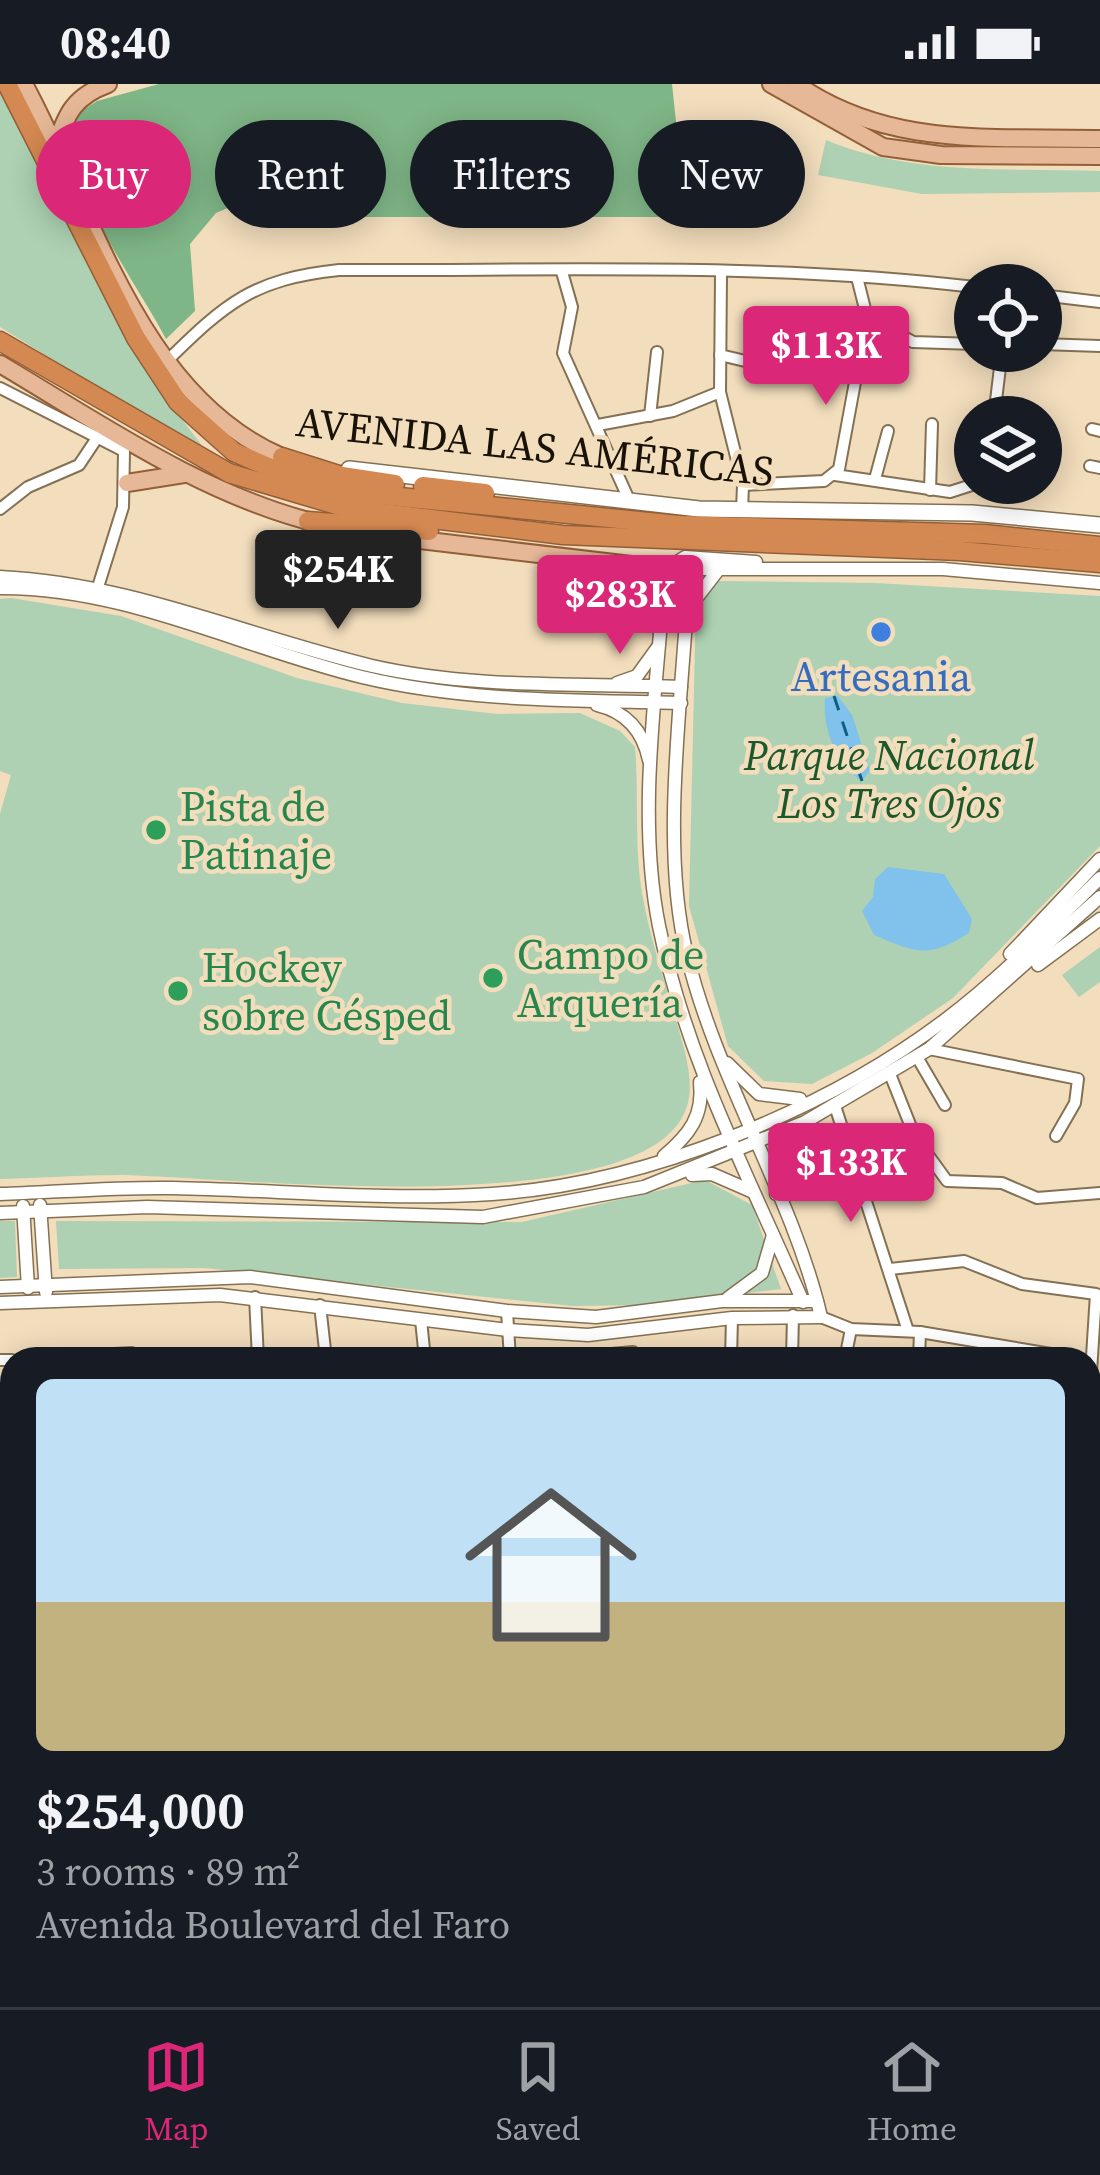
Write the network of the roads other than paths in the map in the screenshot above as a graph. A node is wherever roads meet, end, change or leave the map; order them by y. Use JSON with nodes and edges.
{"nodes":[{"id":1,"x":7,"y":84,"type":"edge"},
{"id":2,"x":24,"y":84,"type":"edge"},
{"id":3,"x":108,"y":84,"type":"edge"},
{"id":4,"x":771,"y":84,"type":"edge"},
{"id":5,"x":796,"y":84,"type":"edge"},
{"id":6,"x":43,"y":120,"type":"edge"},
{"id":7,"x":65,"y":120,"type":"edge"},
{"id":8,"x":1100,"y":139,"type":"edge"},
{"id":9,"x":1100,"y":156,"type":"edge"},
{"id":10,"x":96,"y":228,"type":"edge"},
{"id":11,"x":562,"y":272,"type":"junction"},
{"id":12,"x":721,"y":275,"type":"junction"},
{"id":13,"x":857,"y":277,"type":"junction"},
{"id":14,"x":954,"y":285,"type":"edge"},
{"id":15,"x":1062,"y":297,"type":"edge"},
{"id":16,"x":1100,"y":302,"type":"edge"},
{"id":17,"x":867,"y":317,"type":"junction"},
{"id":18,"x":0,"y":341,"type":"edge"},
{"id":19,"x":954,"y":343,"type":"edge"},
{"id":20,"x":1062,"y":344,"type":"edge"},
{"id":21,"x":1100,"y":344,"type":"edge"},
{"id":22,"x":658,"y":352,"type":"dead end"},
{"id":23,"x":720,"y":355,"type":"junction"},
{"id":24,"x":167,"y":362,"type":"junction"},
{"id":25,"x":0,"y":364,"type":"edge"},
{"id":26,"x":779,"y":369,"type":"dead end"},
{"id":27,"x":0,"y":388,"type":"edge"},
{"id":28,"x":720,"y":392,"type":"junction"},
{"id":29,"x":650,"y":416,"type":"junction"},
{"id":30,"x":932,"y":424,"type":"dead end"},
{"id":31,"x":598,"y":425,"type":"junction"},
{"id":32,"x":888,"y":431,"type":"dead end"},
{"id":33,"x":99,"y":435,"type":"junction"},
{"id":34,"x":127,"y":446,"type":"junction"},
{"id":35,"x":281,"y":457,"type":"junction"},
{"id":36,"x":192,"y":474,"type":"junction"},
{"id":37,"x":835,"y":475,"type":"junction"},
{"id":38,"x":875,"y":479,"type":"junction"},
{"id":39,"x":127,"y":482,"type":"junction"},
{"id":40,"x":743,"y":485,"type":"junction"},
{"id":41,"x":931,"y":490,"type":"junction"},
{"id":42,"x":954,"y":491,"type":"edge"},
{"id":43,"x":630,"y":502,"type":"junction"},
{"id":44,"x":0,"y":509,"type":"edge"},
{"id":45,"x":742,"y":511,"type":"junction"},
{"id":46,"x":308,"y":521,"type":"junction"},
{"id":47,"x":679,"y":525,"type":"junction"},
{"id":48,"x":1100,"y":526,"type":"edge"},
{"id":49,"x":549,"y":533,"type":"junction"},
{"id":50,"x":1100,"y":546,"type":"edge"},
{"id":51,"x":551,"y":558,"type":"junction"},
{"id":52,"x":1100,"y":563,"type":"edge"},
{"id":53,"x":800,"y":568,"type":"junction"},
{"id":54,"x":665,"y":569,"type":"junction"},
{"id":55,"x":719,"y":569,"type":"junction"},
{"id":56,"x":0,"y":577,"type":"edge"},
{"id":57,"x":1100,"y":583,"type":"edge"},
{"id":58,"x":98,"y":587,"type":"junction"},
{"id":59,"x":0,"y":588,"type":"edge"},
{"id":60,"x":662,"y":631,"type":"junction"},
{"id":61,"x":657,"y":686,"type":"junction"},
{"id":62,"x":588,"y":687,"type":"junction"},
{"id":63,"x":681,"y":687,"type":"junction"},
{"id":64,"x":573,"y":700,"type":"junction"},
{"id":65,"x":657,"y":703,"type":"junction"},
{"id":66,"x":681,"y":704,"type":"junction"},
{"id":67,"x":653,"y":780,"type":"junction"},
{"id":68,"x":1100,"y":859,"type":"edge"},
{"id":69,"x":1100,"y":878,"type":"edge"},
{"id":70,"x":1100,"y":896,"type":"edge"},
{"id":71,"x":1100,"y":919,"type":"edge"},
{"id":72,"x":971,"y":1000,"type":"junction"},
{"id":73,"x":989,"y":1001,"type":"junction"},
{"id":74,"x":717,"y":1051,"type":"junction"},
{"id":75,"x":923,"y":1053,"type":"junction"},
{"id":76,"x":698,"y":1063,"type":"junction"},
{"id":77,"x":890,"y":1074,"type":"junction"},
{"id":78,"x":814,"y":1099,"type":"junction"},
{"id":79,"x":945,"y":1105,"type":"dead end"},
{"id":80,"x":835,"y":1106,"type":"junction"},
{"id":81,"x":805,"y":1123,"type":"junction"},
{"id":82,"x":747,"y":1127,"type":"junction"},
{"id":83,"x":728,"y":1134,"type":"junction"},
{"id":84,"x":1056,"y":1136,"type":"dead end"},
{"id":85,"x":754,"y":1144,"type":"junction"},
{"id":86,"x":737,"y":1154,"type":"junction"},
{"id":87,"x":657,"y":1162,"type":"junction"},
{"id":88,"x":678,"y":1176,"type":"junction"},
{"id":89,"x":39,"y":1192,"type":"junction"},
{"id":90,"x":22,"y":1193,"type":"junction"},
{"id":91,"x":1100,"y":1193,"type":"edge"},
{"id":92,"x":0,"y":1194,"type":"edge"},
{"id":93,"x":756,"y":1195,"type":"junction"},
{"id":94,"x":776,"y":1195,"type":"junction"},
{"id":95,"x":40,"y":1211,"type":"junction"},
{"id":96,"x":24,"y":1212,"type":"junction"},
{"id":97,"x":0,"y":1213,"type":"edge"},
{"id":98,"x":773,"y":1234,"type":"junction"},
{"id":99,"x":890,"y":1269,"type":"junction"},
{"id":100,"x":45,"y":1284,"type":"junction"},
{"id":101,"x":0,"y":1287,"type":"edge"},
{"id":102,"x":28,"y":1293,"type":"junction"},
{"id":103,"x":256,"y":1297,"type":"junction"},
{"id":104,"x":802,"y":1299,"type":"junction"},
{"id":105,"x":46,"y":1300,"type":"junction"},
{"id":106,"x":818,"y":1300,"type":"junction"},
{"id":107,"x":722,"y":1301,"type":"junction"},
{"id":108,"x":0,"y":1303,"type":"edge"},
{"id":109,"x":320,"y":1305,"type":"junction"},
{"id":110,"x":507,"y":1311,"type":"junction"},
{"id":111,"x":793,"y":1315,"type":"junction"},
{"id":112,"x":814,"y":1316,"type":"junction"},
{"id":113,"x":731,"y":1318,"type":"junction"},
{"id":114,"x":421,"y":1320,"type":"junction"},
{"id":115,"x":850,"y":1329,"type":"junction"},
{"id":116,"x":508,"y":1330,"type":"junction"},
{"id":117,"x":914,"y":1332,"type":"junction"},
{"id":118,"x":997,"y":1343,"type":"junction"},
{"id":119,"x":258,"y":1347,"type":"edge"},
{"id":120,"x":325,"y":1347,"type":"edge"},
{"id":121,"x":424,"y":1347,"type":"edge"},
{"id":122,"x":509,"y":1347,"type":"edge"},
{"id":123,"x":731,"y":1347,"type":"edge"},
{"id":124,"x":792,"y":1347,"type":"edge"},
{"id":125,"x":846,"y":1347,"type":"edge"},
{"id":126,"x":917,"y":1347,"type":"edge"},
{"id":127,"x":996,"y":1347,"type":"edge"},
{"id":128,"x":1018,"y":1347,"type":"edge"},
{"id":129,"x":1093,"y":1347,"type":"edge"}],
"edges":[{"from":1,"to":47,"type":"highway"},
{"from":2,"to":6,"type":"main road","name":"AVENIDA LAS AMÉRICAS"},
{"from":3,"to":7,"type":"main road"},
{"from":4,"to":9,"type":"main road"},
{"from":5,"to":8,"type":"main road"},
{"from":10,"to":24,"type":"main road","name":"AVENIDA LAS AMÉRICAS"},
{"from":11,"to":12,"type":"street"},
{"from":11,"to":24,"type":"street"},
{"from":11,"to":31,"type":"street"},
{"from":12,"to":13,"type":"street"},
{"from":12,"to":23,"type":"street"},
{"from":13,"to":14,"type":"street"},
{"from":13,"to":17,"type":"street"},
{"from":15,"to":16,"type":"street"},
{"from":17,"to":19,"type":"street"},
{"from":17,"to":37,"type":"street"},
{"from":18,"to":49,"type":"highway"},
{"from":20,"to":21,"type":"street"},
{"from":22,"to":29,"type":"street"},
{"from":23,"to":26,"type":"street"},
{"from":23,"to":28,"type":"street"},
{"from":24,"to":35,"type":"main road","name":"AVENIDA LAS AMÉRICAS"},
{"from":25,"to":34,"type":"main road"},
{"from":27,"to":33,"type":"street"},
{"from":28,"to":29,"type":"street"},
{"from":28,"to":40,"type":"street"},
{"from":29,"to":31,"type":"street"},
{"from":30,"to":41,"type":"street"},
{"from":31,"to":43,"type":"street"},
{"from":32,"to":38,"type":"street"},
{"from":33,"to":34,"type":"street"},
{"from":33,"to":44,"type":"street"},
{"from":34,"to":36,"type":"main road"},
{"from":34,"to":39,"type":"street"},
{"from":35,"to":43,"type":"main road","name":"AVENIDA LAS AMÉRICAS"},
{"from":35,"to":47,"type":"highway"},
{"from":36,"to":39,"type":"main road"},
{"from":36,"to":46,"type":"main road"},
{"from":37,"to":38,"type":"street"},
{"from":37,"to":40,"type":"street"},
{"from":38,"to":41,"type":"street"},
{"from":39,"to":58,"type":"street"},
{"from":40,"to":45,"type":"street"},
{"from":41,"to":42,"type":"street"},
{"from":43,"to":45,"type":"main road","name":"AVENIDA LAS AMÉRICAS"},
{"from":45,"to":48,"type":"main road","name":"AVENIDA LAS AMÉRICAS"},
{"from":46,"to":49,"type":"highway"},
{"from":46,"to":51,"type":"main road"},
{"from":47,"to":50,"type":"highway"},
{"from":49,"to":52,"type":"highway"},
{"from":51,"to":54,"type":"main road"},
{"from":51,"to":60,"type":"main road"},
{"from":53,"to":54,"type":"street"},
{"from":53,"to":55,"type":"street"},
{"from":53,"to":57,"type":"street"},
{"from":54,"to":55,"type":"street"},
{"from":54,"to":60,"type":"street"},
{"from":55,"to":63,"type":"street"},
{"from":56,"to":58,"type":"street"},
{"from":58,"to":62,"type":"street"},
{"from":59,"to":64,"type":"street"},
{"from":60,"to":61,"type":"street"},
{"from":60,"to":62,"type":"street"},
{"from":61,"to":62,"type":"street"},
{"from":61,"to":63,"type":"street"},
{"from":61,"to":65,"type":"street"},
{"from":63,"to":66,"type":"street"},
{"from":64,"to":65,"type":"street"},
{"from":64,"to":67,"type":"street"},
{"from":65,"to":66,"type":"street"},
{"from":65,"to":67,"type":"street"},
{"from":66,"to":74,"type":"street"},
{"from":67,"to":76,"type":"street"},
{"from":68,"to":72,"type":"street"},
{"from":69,"to":72,"type":"street"},
{"from":70,"to":73,"type":"street"},
{"from":71,"to":73,"type":"street"},
{"from":72,"to":78,"type":"street"},
{"from":73,"to":75,"type":"street"},
{"from":74,"to":78,"type":"street"},
{"from":74,"to":82,"type":"street"},
{"from":75,"to":77,"type":"street"},
{"from":75,"to":79,"type":"street"},
{"from":75,"to":84,"type":"street"},
{"from":76,"to":83,"type":"street"},
{"from":76,"to":87,"type":"street"},
{"from":77,"to":80,"type":"street"},
{"from":77,"to":91,"type":"street"},
{"from":78,"to":82,"type":"street"},
{"from":80,"to":81,"type":"street"},
{"from":80,"to":99,"type":"street"},
{"from":81,"to":85,"type":"street"},
{"from":81,"to":94,"type":"street"},
{"from":82,"to":83,"type":"street"},
{"from":82,"to":85,"type":"street"},
{"from":83,"to":86,"type":"street"},
{"from":83,"to":87,"type":"street"},
{"from":85,"to":86,"type":"street"},
{"from":85,"to":94,"type":"street"},
{"from":86,"to":88,"type":"street"},
{"from":86,"to":93,"type":"street"},
{"from":87,"to":89,"type":"street"},
{"from":88,"to":93,"type":"street"},
{"from":88,"to":95,"type":"street"},
{"from":89,"to":90,"type":"street"},
{"from":89,"to":95,"type":"street"},
{"from":90,"to":92,"type":"street"},
{"from":90,"to":96,"type":"street"},
{"from":93,"to":98,"type":"street"},
{"from":94,"to":106,"type":"street"},
{"from":95,"to":96,"type":"street"},
{"from":95,"to":100,"type":"street"},
{"from":96,"to":97,"type":"street"},
{"from":96,"to":102,"type":"street"},
{"from":98,"to":104,"type":"street"},
{"from":98,"to":107,"type":"street"},
{"from":99,"to":117,"type":"street"},
{"from":99,"to":129,"type":"street"},
{"from":100,"to":102,"type":"street"},
{"from":100,"to":105,"type":"street"},
{"from":100,"to":110,"type":"street"},
{"from":101,"to":102,"type":"street"},
{"from":102,"to":105,"type":"street"},
{"from":102,"to":108,"type":"street"},
{"from":103,"to":105,"type":"street"},
{"from":103,"to":109,"type":"street"},
{"from":103,"to":119,"type":"street"},
{"from":104,"to":106,"type":"street"},
{"from":104,"to":107,"type":"street"},
{"from":104,"to":112,"type":"street"},
{"from":106,"to":112,"type":"street"},
{"from":107,"to":110,"type":"street"},
{"from":109,"to":114,"type":"street"},
{"from":109,"to":120,"type":"street"},
{"from":110,"to":116,"type":"street"},
{"from":111,"to":112,"type":"street"},
{"from":111,"to":113,"type":"street"},
{"from":111,"to":124,"type":"street"},
{"from":112,"to":115,"type":"street"},
{"from":113,"to":116,"type":"street"},
{"from":113,"to":123,"type":"street"},
{"from":114,"to":116,"type":"street"},
{"from":114,"to":121,"type":"street"},
{"from":115,"to":117,"type":"street"},
{"from":115,"to":125,"type":"street"},
{"from":116,"to":122,"type":"street"},
{"from":117,"to":118,"type":"street"},
{"from":117,"to":126,"type":"street"},
{"from":118,"to":127,"type":"street"},
{"from":118,"to":128,"type":"street"}]}
